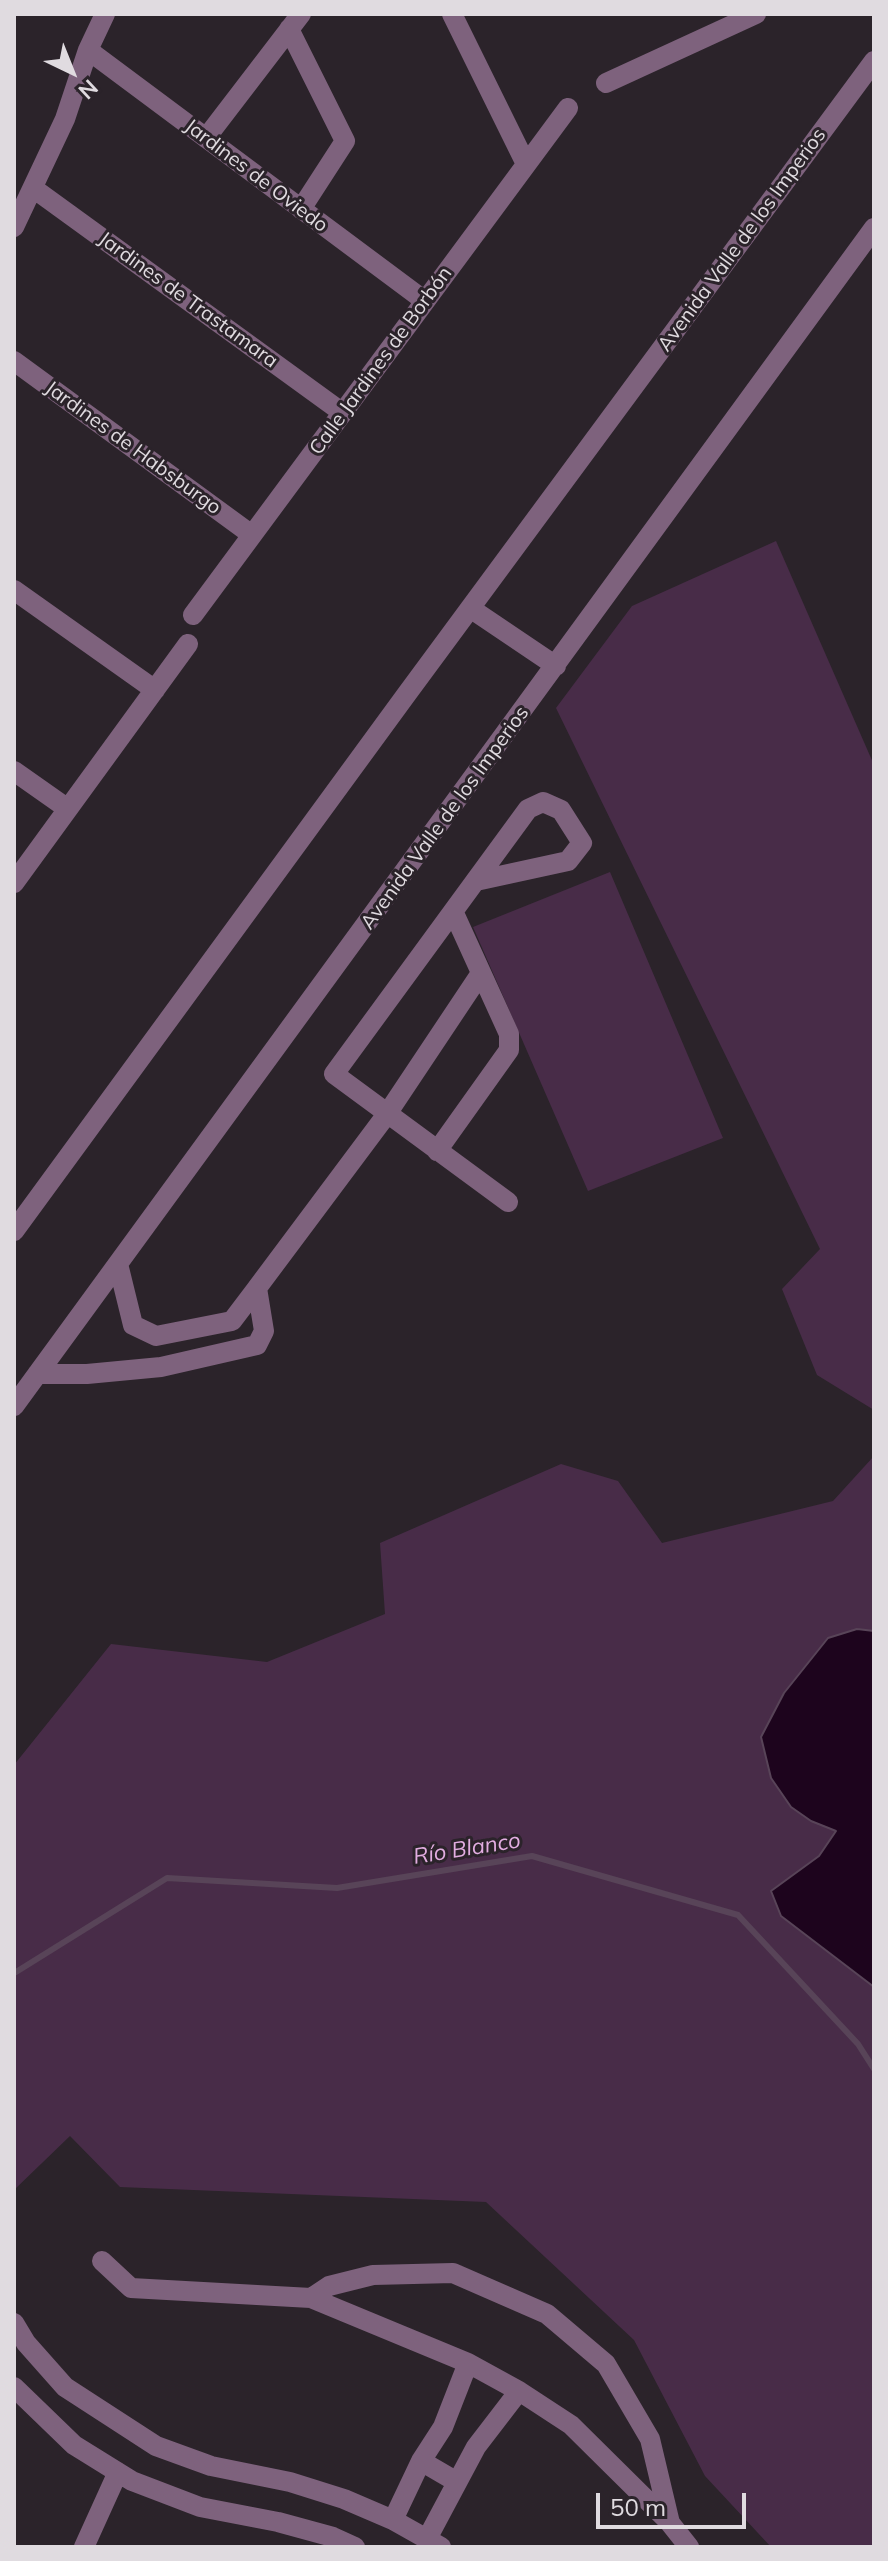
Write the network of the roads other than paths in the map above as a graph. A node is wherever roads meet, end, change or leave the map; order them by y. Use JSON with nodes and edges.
{"nodes":[{"id":1,"x":105,"y":14,"type":"edge"},
{"id":2,"x":452,"y":14,"type":"edge"},
{"id":3,"x":756,"y":14,"type":"edge"},
{"id":4,"x":295,"y":22,"type":"edge"},
{"id":5,"x":88,"y":50,"type":"junction"},
{"id":6,"x":874,"y":61,"type":"edge"},
{"id":7,"x":606,"y":83,"type":"dead end"},
{"id":8,"x":568,"y":108,"type":"dead end"},
{"id":9,"x":206,"y":138,"type":"junction"},
{"id":10,"x":526,"y":164,"type":"junction"},
{"id":11,"x":33,"y":188,"type":"junction"},
{"id":12,"x":301,"y":209,"type":"junction"},
{"id":13,"x":14,"y":227,"type":"edge"},
{"id":14,"x":874,"y":228,"type":"edge"},
{"id":15,"x":425,"y":301,"type":"junction"},
{"id":16,"x":14,"y":361,"type":"edge"},
{"id":17,"x":343,"y":413,"type":"junction"},
{"id":18,"x":252,"y":535,"type":"junction"},
{"id":19,"x":14,"y":590,"type":"edge"},
{"id":20,"x":470,"y":608,"type":"junction"},
{"id":21,"x":193,"y":615,"type":"dead end"},
{"id":22,"x":188,"y":644,"type":"dead end"},
{"id":23,"x":556,"y":666,"type":"junction"},
{"id":24,"x":155,"y":690,"type":"junction"},
{"id":25,"x":14,"y":771,"type":"edge"},
{"id":26,"x":68,"y":809,"type":"junction"},
{"id":27,"x":476,"y":881,"type":"junction"},
{"id":28,"x":14,"y":883,"type":"edge"},
{"id":29,"x":453,"y":911,"type":"junction"},
{"id":30,"x":481,"y":973,"type":"junction"},
{"id":31,"x":387,"y":1114,"type":"junction"},
{"id":32,"x":437,"y":1151,"type":"junction"},
{"id":33,"x":508,"y":1202,"type":"dead end"},
{"id":34,"x":14,"y":1231,"type":"edge"},
{"id":35,"x":118,"y":1264,"type":"junction"},
{"id":36,"x":257,"y":1288,"type":"junction"},
{"id":37,"x":156,"y":1336,"type":"junction"},
{"id":38,"x":161,"y":1367,"type":"junction"},
{"id":39,"x":37,"y":1374,"type":"junction"},
{"id":40,"x":14,"y":1406,"type":"edge"},
{"id":41,"x":102,"y":2261,"type":"dead end"},
{"id":42,"x":311,"y":2298,"type":"junction"},
{"id":43,"x":14,"y":2323,"type":"edge"},
{"id":44,"x":468,"y":2363,"type":"junction"},
{"id":45,"x":14,"y":2387,"type":"edge"},
{"id":46,"x":519,"y":2391,"type":"junction"},
{"id":47,"x":421,"y":2461,"type":"junction"},
{"id":48,"x":118,"y":2472,"type":"junction"},
{"id":49,"x":457,"y":2482,"type":"junction"},
{"id":50,"x":393,"y":2520,"type":"junction"},
{"id":51,"x":670,"y":2523,"type":"junction"},
{"id":52,"x":434,"y":2542,"type":"edge"},
{"id":53,"x":84,"y":2547,"type":"edge"},
{"id":54,"x":355,"y":2547,"type":"edge"},
{"id":55,"x":689,"y":2547,"type":"edge"}],
"edges":[{"from":1,"to":5,"type":"street"},
{"from":2,"to":10,"type":"street"},
{"from":3,"to":7,"type":"street"},
{"from":4,"to":9,"type":"street"},
{"from":4,"to":12,"type":"street"},
{"from":5,"to":9,"type":"street","name":"Jardines de Oviedo"},
{"from":5,"to":11,"type":"street"},
{"from":6,"to":20,"type":"street","name":"Avenida Valle de los Imperios"},
{"from":8,"to":10,"type":"street","name":"Calle Jardines de Borbón"},
{"from":9,"to":12,"type":"street","name":"Jardines de Oviedo"},
{"from":10,"to":15,"type":"street","name":"Calle Jardines de Borbón"},
{"from":11,"to":13,"type":"street"},
{"from":11,"to":17,"type":"street","name":"Jardines de Trastamara"},
{"from":12,"to":15,"type":"street","name":"Jardines de Oviedo"},
{"from":14,"to":23,"type":"street","name":"Avenida Valle de los Imperios"},
{"from":15,"to":17,"type":"street","name":"Calle Jardines de Borbón"},
{"from":16,"to":18,"type":"street","name":"Jardines de Habsburgo"},
{"from":17,"to":18,"type":"street","name":"Calle Jardines de Borbón"},
{"from":18,"to":21,"type":"street","name":"Calle Jardines de Borbón"},
{"from":19,"to":24,"type":"street"},
{"from":20,"to":23,"type":"street"},
{"from":20,"to":34,"type":"street","name":"Avenida Valle de los Imperios"},
{"from":22,"to":24,"type":"street"},
{"from":23,"to":35,"type":"street","name":"Avenida Valle de los Imperios"},
{"from":24,"to":26,"type":"street"},
{"from":25,"to":26,"type":"street"},
{"from":26,"to":28,"type":"street"},
{"from":27,"to":27,"type":"street"},
{"from":27,"to":29,"type":"street"},
{"from":29,"to":30,"type":"street"},
{"from":29,"to":31,"type":"street"},
{"from":30,"to":31,"type":"street"},
{"from":30,"to":32,"type":"street"},
{"from":31,"to":32,"type":"street"},
{"from":31,"to":36,"type":"street"},
{"from":32,"to":33,"type":"street"},
{"from":35,"to":37,"type":"street"},
{"from":35,"to":39,"type":"street","name":"Avenida Valle de los Imperios"},
{"from":36,"to":37,"type":"street"},
{"from":36,"to":38,"type":"street"},
{"from":37,"to":38,"type":"street"},
{"from":38,"to":39,"type":"street"},
{"from":39,"to":40,"type":"street","name":"Avenida Valle de los Imperios"},
{"from":41,"to":42,"type":"street"},
{"from":42,"to":44,"type":"street"},
{"from":42,"to":51,"type":"street"},
{"from":43,"to":50,"type":"street"},
{"from":44,"to":46,"type":"street"},
{"from":44,"to":47,"type":"street"},
{"from":45,"to":48,"type":"street"},
{"from":46,"to":49,"type":"street"},
{"from":46,"to":51,"type":"street"},
{"from":47,"to":49,"type":"street"},
{"from":47,"to":50,"type":"street"},
{"from":48,"to":53,"type":"street"},
{"from":48,"to":54,"type":"street"},
{"from":49,"to":52,"type":"street"},
{"from":50,"to":52,"type":"street"},
{"from":51,"to":55,"type":"street"}]}
